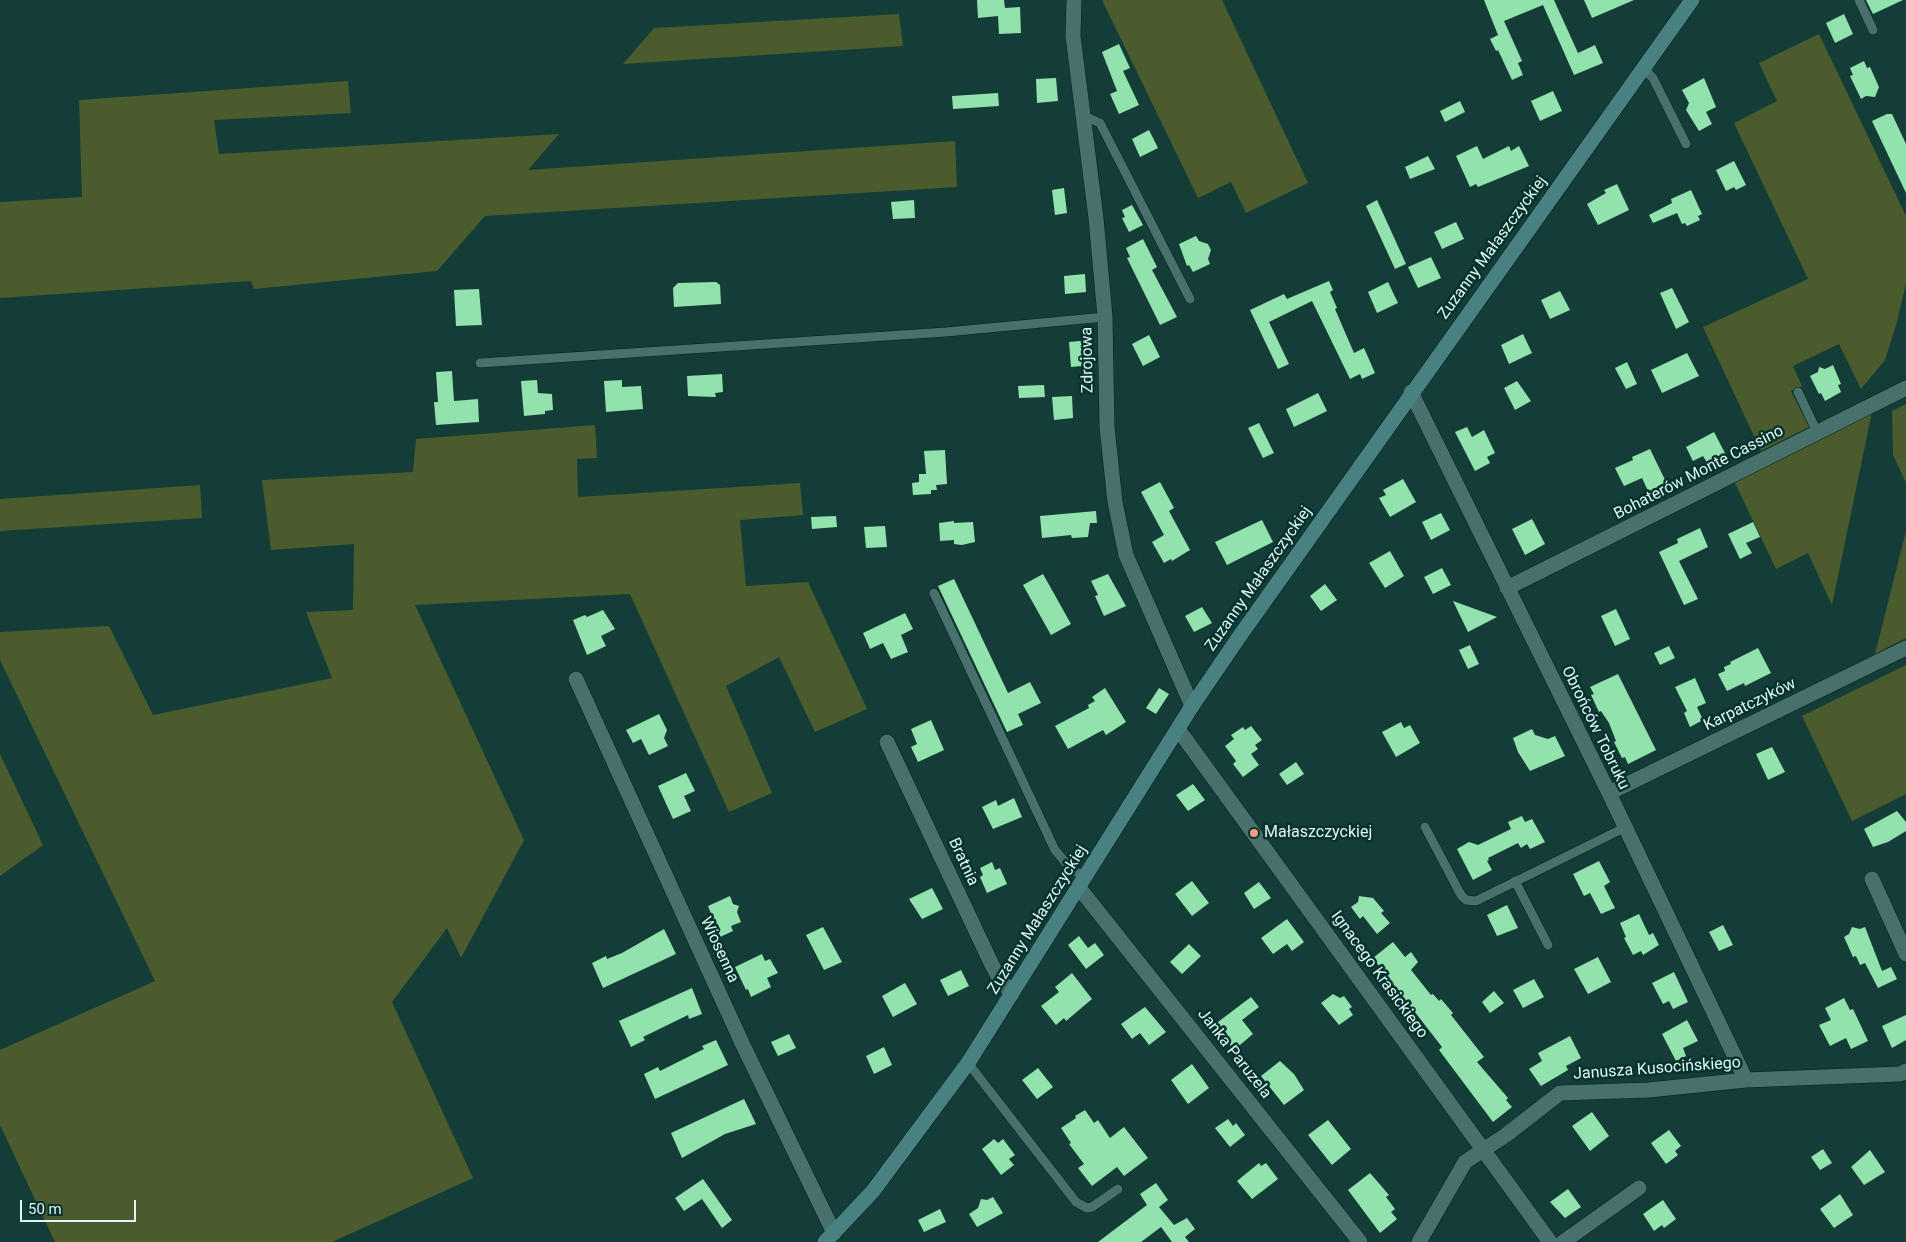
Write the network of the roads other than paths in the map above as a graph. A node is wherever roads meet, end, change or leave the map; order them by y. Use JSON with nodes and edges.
{"nodes":[{"id":1,"x":1074,"y":0,"type":"edge"},
{"id":2,"x":1692,"y":0,"type":"edge"},
{"id":3,"x":1859,"y":0,"type":"edge"},
{"id":4,"x":1873,"y":30,"type":"dead end"},
{"id":5,"x":1643,"y":68,"type":"junction"},
{"id":6,"x":1082,"y":115,"type":"junction"},
{"id":7,"x":1686,"y":144,"type":"dead end"},
{"id":8,"x":1190,"y":299,"type":"dead end"},
{"id":9,"x":1105,"y":318,"type":"junction"},
{"id":10,"x":480,"y":363,"type":"dead end"},
{"id":11,"x":1906,"y":388,"type":"edge"},
{"id":12,"x":1411,"y":392,"type":"junction"},
{"id":13,"x":1798,"y":392,"type":"dead end"},
{"id":14,"x":1817,"y":432,"type":"junction"},
{"id":15,"x":1507,"y":588,"type":"junction"},
{"id":16,"x":934,"y":593,"type":"dead end"},
{"id":17,"x":1906,"y":648,"type":"edge"},
{"id":18,"x":576,"y":679,"type":"dead end"},
{"id":19,"x":1192,"y":706,"type":"junction"},
{"id":20,"x":1178,"y":729,"type":"junction"},
{"id":21,"x":887,"y":742,"type":"dead end"},
{"id":22,"x":1608,"y":793,"type":"junction"},
{"id":23,"x":1424,"y":827,"type":"dead end"},
{"id":24,"x":1624,"y":828,"type":"junction"},
{"id":25,"x":1872,"y":879,"type":"dead end"},
{"id":26,"x":1515,"y":881,"type":"junction"},
{"id":27,"x":1083,"y":883,"type":"junction"},
{"id":28,"x":1548,"y":945,"type":"dead end"},
{"id":29,"x":1906,"y":954,"type":"edge"},
{"id":30,"x":1012,"y":994,"type":"junction"},
{"id":31,"x":968,"y":1063,"type":"junction"},
{"id":32,"x":1906,"y":1071,"type":"edge"},
{"id":33,"x":1746,"y":1080,"type":"junction"},
{"id":34,"x":1484,"y":1150,"type":"junction"},
{"id":35,"x":1639,"y":1188,"type":"dead end"},
{"id":36,"x":1118,"y":1189,"type":"dead end"},
{"id":37,"x":829,"y":1238,"type":"edge"},
{"id":38,"x":1360,"y":1242,"type":"edge"},
{"id":39,"x":1419,"y":1242,"type":"edge"},
{"id":40,"x":1550,"y":1242,"type":"edge"},
{"id":41,"x":1563,"y":1242,"type":"edge"}],
"edges":[{"from":1,"to":6,"type":"street","name":"Zdrojowa"},
{"from":2,"to":5,"type":"street","name":"Zuzanny Małaszczyckiej"},
{"from":3,"to":4,"type":"lane"},
{"from":5,"to":7,"type":"lane"},
{"from":5,"to":12,"type":"street","name":"Zuzanny Małaszczyckiej"},
{"from":6,"to":8,"type":"lane"},
{"from":6,"to":9,"type":"street","name":"Zdrojowa"},
{"from":9,"to":10,"type":"lane"},
{"from":9,"to":19,"type":"street","name":"Zdrojowa"},
{"from":11,"to":14,"type":"street","name":"Bohaterów Monte Cassino"},
{"from":12,"to":15,"type":"street","name":"Obrońców Tobruku"},
{"from":12,"to":19,"type":"street","name":"Zuzanny Małaszczyckiej"},
{"from":13,"to":14,"type":"lane"},
{"from":14,"to":15,"type":"street","name":"Bohaterów Monte Cassino"},
{"from":15,"to":22,"type":"street","name":"Obrońców Tobruku"},
{"from":16,"to":27,"type":"lane"},
{"from":17,"to":22,"type":"street","name":"Karpatczyków"},
{"from":18,"to":37,"type":"street","name":"Wiosenna"},
{"from":19,"to":20,"type":"street","name":"Zuzanny Małaszczyckiej"},
{"from":20,"to":27,"type":"street","name":"Zuzanny Małaszczyckiej"},
{"from":20,"to":34,"type":"street","name":"Ignacego Krasickiego"},
{"from":21,"to":30,"type":"street","name":"Bratnia"},
{"from":22,"to":24,"type":"street","name":"Obrońców Tobruku"},
{"from":23,"to":26,"type":"lane"},
{"from":24,"to":26,"type":"lane"},
{"from":24,"to":33,"type":"street","name":"Obrońców Tobruku"},
{"from":25,"to":29,"type":"street"},
{"from":26,"to":28,"type":"lane"},
{"from":27,"to":30,"type":"street","name":"Zuzanny Małaszczyckiej"},
{"from":27,"to":38,"type":"street","name":"Janka Paruzela"},
{"from":30,"to":31,"type":"street","name":"Zuzanny Małaszczyckiej"},
{"from":31,"to":36,"type":"lane"},
{"from":31,"to":37,"type":"street","name":"Zuzanny Małaszczyckiej"},
{"from":32,"to":33,"type":"street","name":"Janusza Kusocińskiego"},
{"from":33,"to":34,"type":"street","name":"Janusza Kusocińskiego"},
{"from":34,"to":39,"type":"street","name":"Janusza Kusocińskiego"},
{"from":34,"to":40,"type":"street","name":"Ignacego Krasickiego"},
{"from":35,"to":41,"type":"street"}]}
